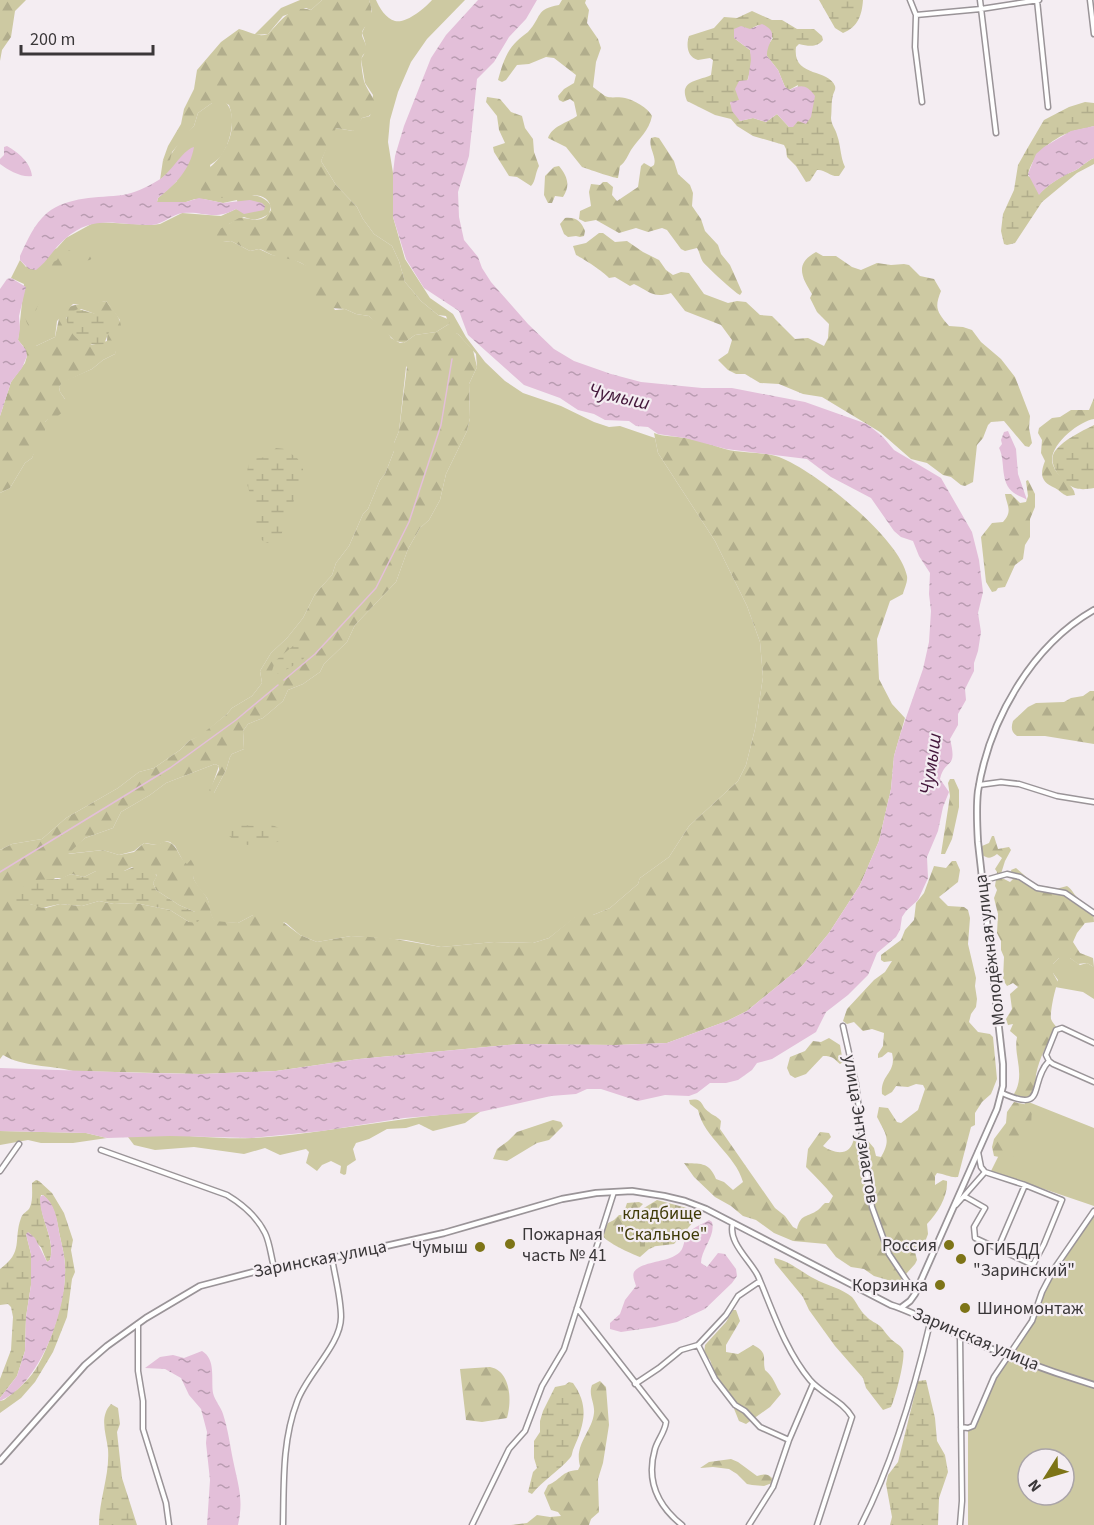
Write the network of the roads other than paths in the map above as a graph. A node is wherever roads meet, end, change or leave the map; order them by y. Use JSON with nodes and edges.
{"nodes":[{"id":1,"x":910,"y":0,"type":"edge"},
{"id":2,"x":980,"y":0,"type":"edge"},
{"id":3,"x":1038,"y":0,"type":"edge"},
{"id":4,"x":1090,"y":0,"type":"edge"},
{"id":5,"x":981,"y":9,"type":"junction"},
{"id":6,"x":916,"y":15,"type":"junction"},
{"id":7,"x":1094,"y":34,"type":"edge"},
{"id":8,"x":922,"y":102,"type":"dead end"},
{"id":9,"x":1048,"y":107,"type":"dead end"},
{"id":10,"x":996,"y":134,"type":"dead end"},
{"id":11,"x":1094,"y":610,"type":"edge"},
{"id":12,"x":979,"y":785,"type":"junction"},
{"id":13,"x":1094,"y":802,"type":"edge"},
{"id":14,"x":982,"y":881,"type":"junction"},
{"id":15,"x":1094,"y":913,"type":"edge"},
{"id":16,"x":843,"y":1026,"type":"dead end"},
{"id":17,"x":1094,"y":1043,"type":"edge"},
{"id":18,"x":1049,"y":1061,"type":"junction"},
{"id":19,"x":1094,"y":1082,"type":"edge"},
{"id":20,"x":1002,"y":1093,"type":"junction"},
{"id":21,"x":19,"y":1144,"type":"dead end"},
{"id":22,"x":101,"y":1150,"type":"dead end"},
{"id":23,"x":978,"y":1151,"type":"junction"},
{"id":24,"x":0,"y":1171,"type":"edge"},
{"id":25,"x":986,"y":1172,"type":"junction"},
{"id":26,"x":1025,"y":1185,"type":"junction"},
{"id":27,"x":614,"y":1191,"type":"junction"},
{"id":28,"x":964,"y":1196,"type":"junction"},
{"id":29,"x":955,"y":1206,"type":"junction"},
{"id":30,"x":1094,"y":1211,"type":"edge"},
{"id":31,"x":733,"y":1223,"type":"junction"},
{"id":32,"x":998,"y":1248,"type":"junction"},
{"id":33,"x":332,"y":1258,"type":"junction"},
{"id":34,"x":274,"y":1267,"type":"junction"},
{"id":35,"x":760,"y":1281,"type":"junction"},
{"id":36,"x":915,"y":1294,"type":"junction"},
{"id":37,"x":577,"y":1307,"type":"junction"},
{"id":38,"x":902,"y":1307,"type":"junction"},
{"id":39,"x":930,"y":1323,"type":"junction"},
{"id":40,"x":138,"y":1324,"type":"junction"},
{"id":41,"x":960,"y":1336,"type":"junction"},
{"id":42,"x":698,"y":1345,"type":"junction"},
{"id":43,"x":1009,"y":1356,"type":"junction"},
{"id":44,"x":636,"y":1384,"type":"junction"},
{"id":45,"x":813,"y":1384,"type":"junction"},
{"id":46,"x":1094,"y":1385,"type":"edge"},
{"id":47,"x":961,"y":1426,"type":"junction"},
{"id":48,"x":789,"y":1440,"type":"junction"},
{"id":49,"x":0,"y":1461,"type":"edge"},
{"id":50,"x":169,"y":1525,"type":"edge"},
{"id":51,"x":283,"y":1525,"type":"edge"},
{"id":52,"x":472,"y":1525,"type":"edge"},
{"id":53,"x":682,"y":1525,"type":"edge"},
{"id":54,"x":749,"y":1525,"type":"edge"},
{"id":55,"x":817,"y":1525,"type":"edge"},
{"id":56,"x":861,"y":1525,"type":"edge"},
{"id":57,"x":960,"y":1525,"type":"edge"}],
"edges":[{"from":1,"to":6,"type":"street"},
{"from":2,"to":5,"type":"street"},
{"from":3,"to":5,"type":"street"},
{"from":3,"to":9,"type":"street"},
{"from":4,"to":7,"type":"street"},
{"from":5,"to":6,"type":"street"},
{"from":5,"to":10,"type":"street"},
{"from":6,"to":8,"type":"street"},
{"from":11,"to":12,"type":"street","name":"Молодёжная улица"},
{"from":12,"to":13,"type":"street"},
{"from":12,"to":14,"type":"street","name":"Молодёжная улица"},
{"from":14,"to":15,"type":"street"},
{"from":14,"to":20,"type":"street","name":"Молодёжная улица"},
{"from":16,"to":36,"type":"street","name":"улица Энтузиастов"},
{"from":17,"to":18,"type":"street"},
{"from":18,"to":19,"type":"street"},
{"from":18,"to":20,"type":"street"},
{"from":20,"to":23,"type":"street","name":"Молодёжная улица"},
{"from":21,"to":24,"type":"street"},
{"from":22,"to":34,"type":"street"},
{"from":23,"to":25,"type":"street"},
{"from":23,"to":29,"type":"street","name":"Молодёжная улица"},
{"from":25,"to":26,"type":"street"},
{"from":25,"to":28,"type":"street"},
{"from":26,"to":32,"type":"street"},
{"from":26,"to":32,"type":"street"},
{"from":27,"to":31,"type":"street","name":"Заринская улица"},
{"from":27,"to":33,"type":"street","name":"Заринская улица"},
{"from":27,"to":37,"type":"street"},
{"from":28,"to":29,"type":"street"},
{"from":28,"to":32,"type":"street"},
{"from":29,"to":36,"type":"street","name":"Молодёжная улица"},
{"from":30,"to":43,"type":"street"},
{"from":31,"to":35,"type":"street"},
{"from":31,"to":38,"type":"street","name":"Заринская улица"},
{"from":33,"to":34,"type":"street","name":"Заринская улица"},
{"from":33,"to":51,"type":"street"},
{"from":34,"to":40,"type":"street","name":"Заринская улица"},
{"from":35,"to":42,"type":"street"},
{"from":35,"to":45,"type":"street"},
{"from":36,"to":38,"type":"street","name":"Молодёжная улица"},
{"from":37,"to":44,"type":"street"},
{"from":37,"to":52,"type":"street"},
{"from":38,"to":39,"type":"street","name":"Заринская улица"},
{"from":39,"to":41,"type":"street","name":"Заринская улица"},
{"from":39,"to":56,"type":"street"},
{"from":40,"to":49,"type":"street","name":"Заринская улица"},
{"from":40,"to":50,"type":"street"},
{"from":41,"to":43,"type":"street","name":"Заринская улица"},
{"from":41,"to":47,"type":"street"},
{"from":42,"to":44,"type":"street"},
{"from":42,"to":48,"type":"street"},
{"from":43,"to":46,"type":"street","name":"Заринская улица"},
{"from":43,"to":47,"type":"street"},
{"from":44,"to":53,"type":"street"},
{"from":45,"to":48,"type":"street"},
{"from":45,"to":55,"type":"street"},
{"from":47,"to":57,"type":"street"},
{"from":48,"to":54,"type":"street"}]}
